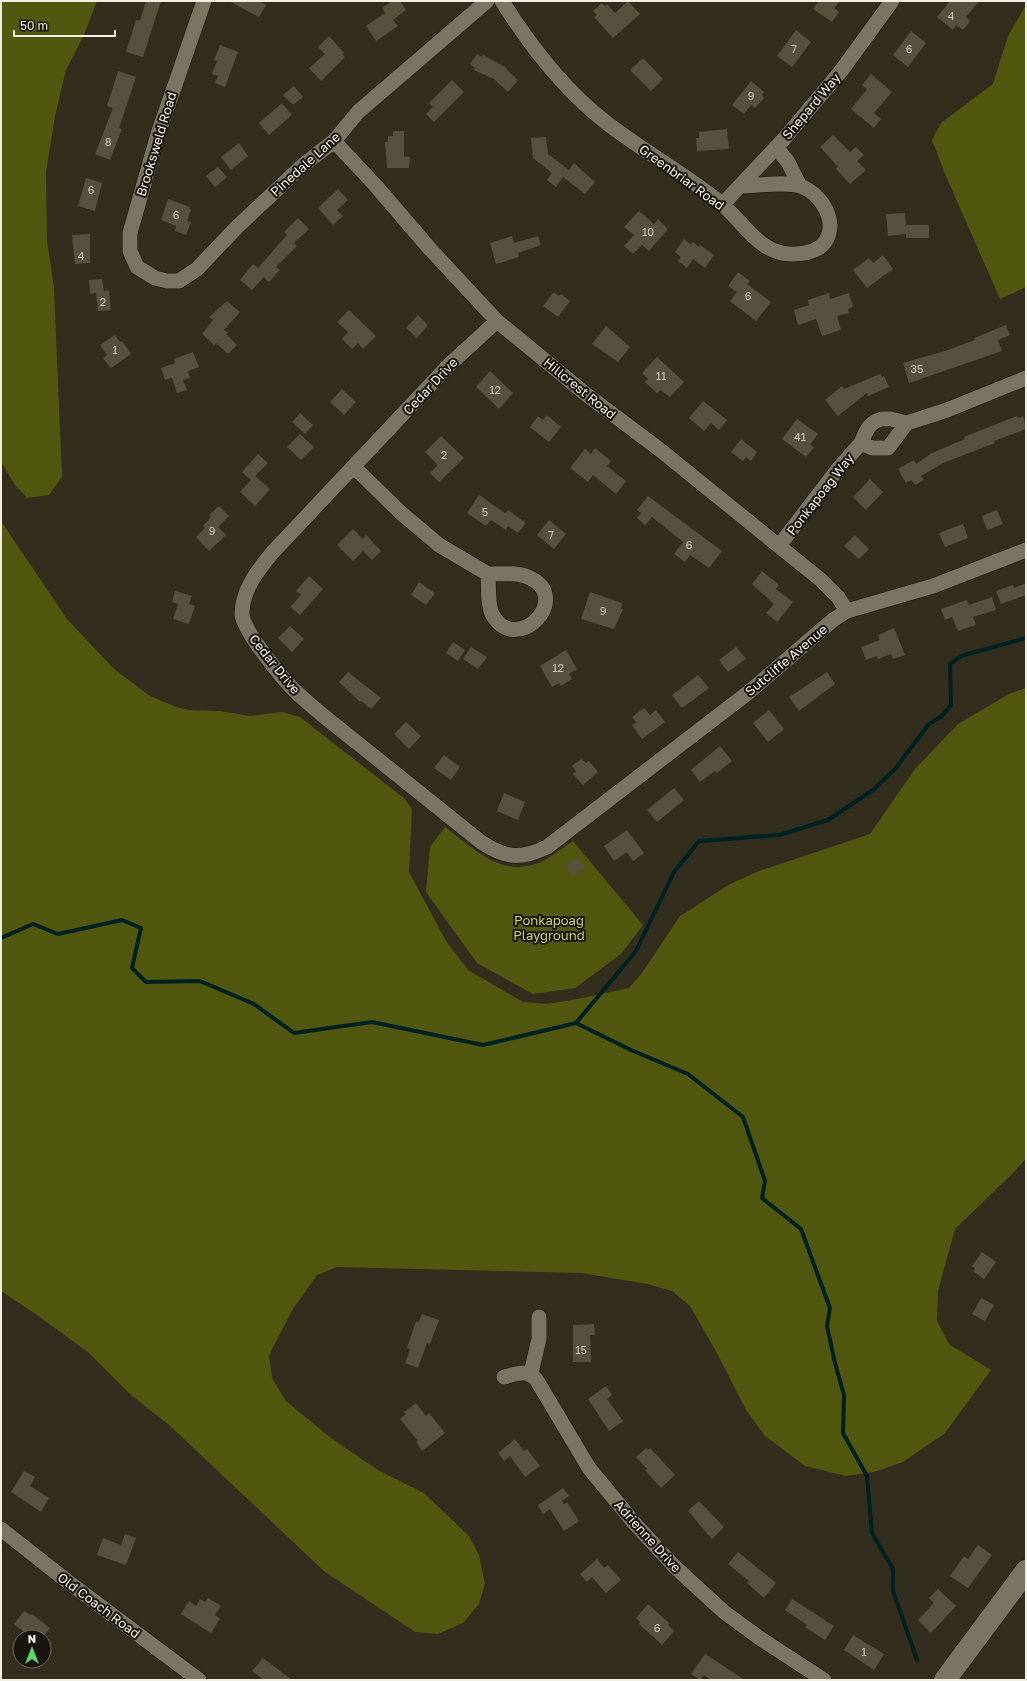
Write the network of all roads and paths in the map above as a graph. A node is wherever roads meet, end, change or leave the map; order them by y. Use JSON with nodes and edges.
{"nodes":[{"id":1,"x":204,"y":1,"type":"edge"},
{"id":2,"x":487,"y":1,"type":"edge"},
{"id":3,"x":502,"y":1,"type":"edge"},
{"id":4,"x":892,"y":1,"type":"edge"},
{"id":5,"x":334,"y":141,"type":"junction"},
{"id":6,"x":776,"y":147,"type":"junction"},
{"id":7,"x":740,"y":186,"type":"junction"},
{"id":8,"x":800,"y":186,"type":"junction"},
{"id":9,"x":722,"y":205,"type":"junction"},
{"id":10,"x":155,"y":278,"type":"joint"},
{"id":11,"x":496,"y":321,"type":"junction"},
{"id":12,"x":1026,"y":378,"type":"edge"},
{"id":13,"x":907,"y":423,"type":"junction"},
{"id":14,"x":861,"y":443,"type":"junction"},
{"id":15,"x":354,"y":467,"type":"junction"},
{"id":16,"x":779,"y":546,"type":"junction"},
{"id":17,"x":1026,"y":550,"type":"edge"},
{"id":18,"x":488,"y":574,"type":"dead end"},
{"id":19,"x":847,"y":611,"type":"junction"},
{"id":20,"x":576,"y":825,"type":"joint"},
{"id":21,"x":539,"y":1317,"type":"dead end"},
{"id":22,"x":531,"y":1373,"type":"junction"},
{"id":23,"x":504,"y":1377,"type":"dead end"},
{"id":24,"x":1,"y":1528,"type":"edge"},
{"id":25,"x":1026,"y":1570,"type":"edge"},
{"id":26,"x":199,"y":1680,"type":"edge"},
{"id":27,"x":824,"y":1680,"type":"edge"},
{"id":28,"x":945,"y":1680,"type":"edge"}],
"edges":[{"from":1,"to":10,"type":"street","name":"Brooksweld Road"},
{"from":2,"to":5,"type":"street","name":"Pinedale Lane"},
{"from":3,"to":9,"type":"street","name":"Greenbriar Road"},
{"from":4,"to":6,"type":"street","name":"Shepard Way"},
{"from":5,"to":10,"type":"street","name":"Pinedale Lane"},
{"from":5,"to":11,"type":"street","name":"Hillcrest Road"},
{"from":6,"to":7,"type":"street","name":"Shepard Way"},
{"from":6,"to":8,"type":"street"},
{"from":7,"to":8,"type":"street","name":"Greenbriar Road"},
{"from":7,"to":9,"type":"street","name":"Shepard Way"},
{"from":8,"to":9,"type":"street","name":"Greenbriar Road"},
{"from":11,"to":15,"type":"street","name":"Cedar Drive"},
{"from":11,"to":16,"type":"street","name":"Hillcrest Road"},
{"from":12,"to":13,"type":"street"},
{"from":13,"to":14,"type":"street"},
{"from":13,"to":14,"type":"street","name":"Ponkapoag Way"},
{"from":14,"to":16,"type":"street","name":"Ponkapoag Way"},
{"from":15,"to":18,"type":"street"},
{"from":15,"to":20,"type":"street","name":"Cedar Drive"},
{"from":16,"to":19,"type":"street","name":"Hillcrest Road"},
{"from":17,"to":19,"type":"street","name":"Sutcliffe Avenue"},
{"from":19,"to":20,"type":"street","name":"Sutcliffe Avenue"},
{"from":21,"to":22,"type":"street"},
{"from":22,"to":23,"type":"street"},
{"from":22,"to":27,"type":"street","name":"Adrienne Drive"},
{"from":24,"to":26,"type":"street","name":"Old Coach Road"},
{"from":25,"to":28,"type":"main road"}]}
